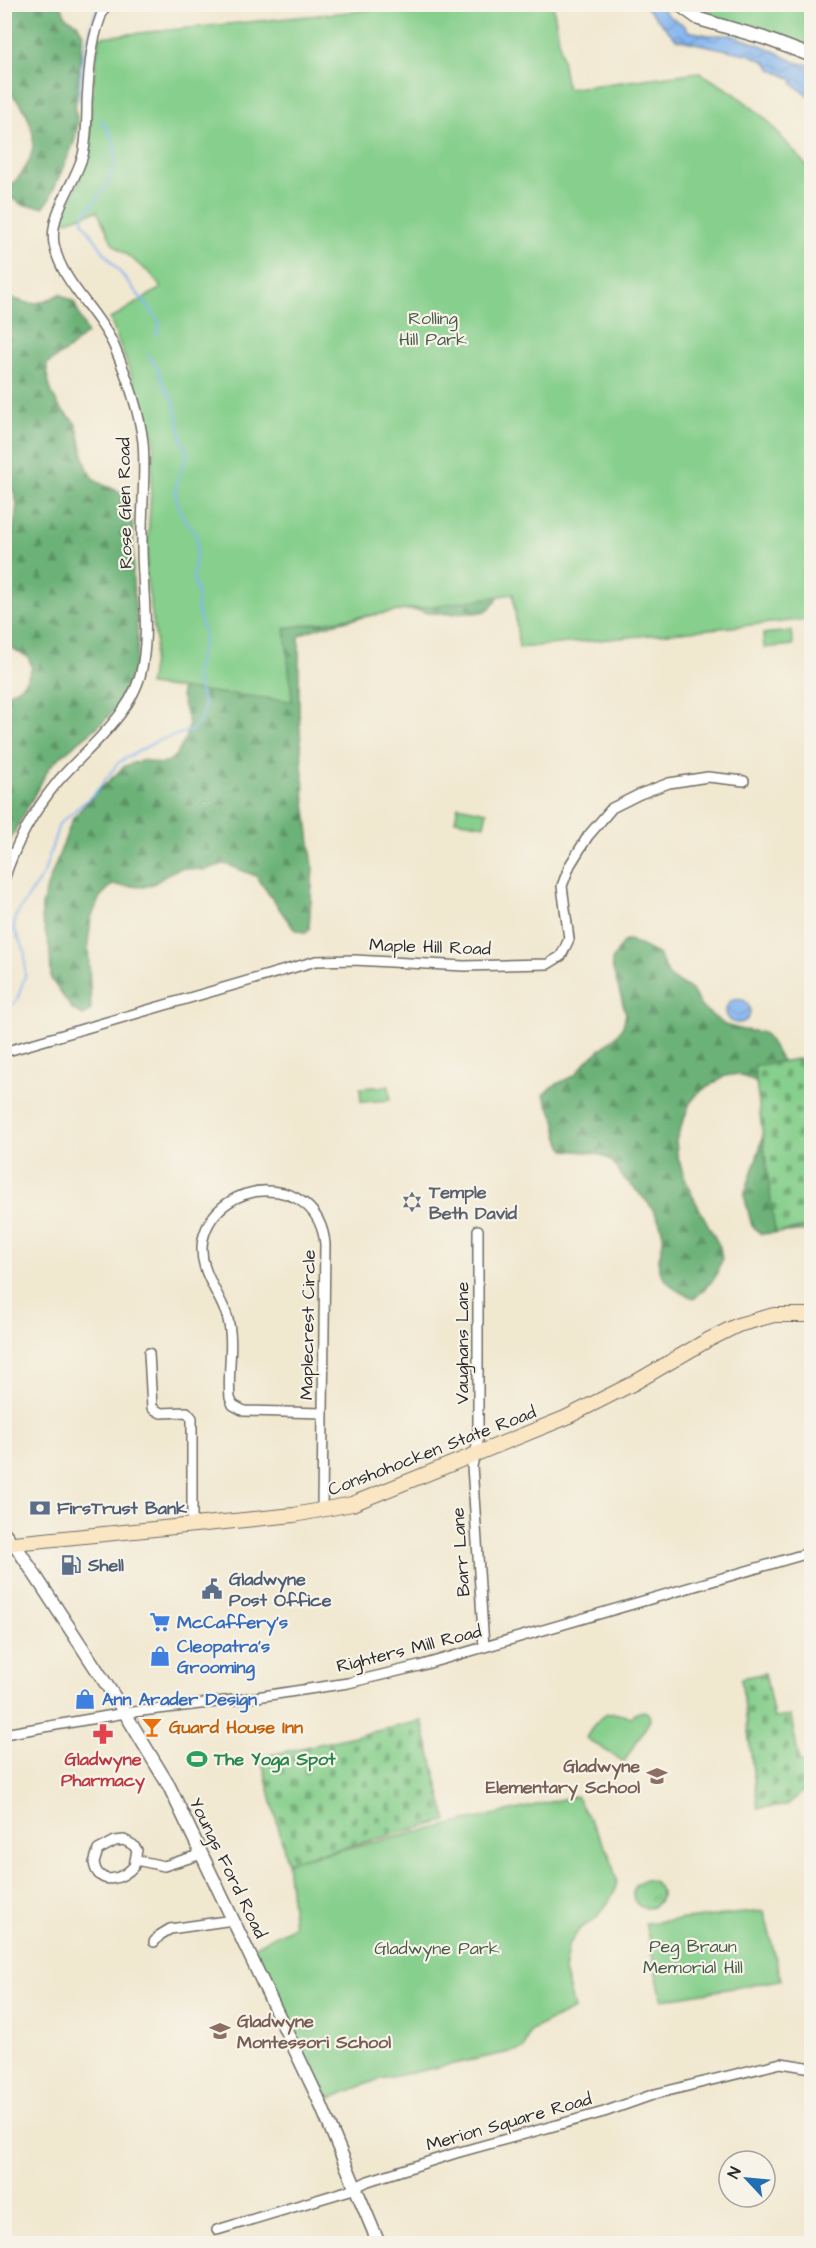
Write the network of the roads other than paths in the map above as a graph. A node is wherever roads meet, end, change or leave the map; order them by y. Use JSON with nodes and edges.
{"nodes":[{"id":1,"x":106,"y":4,"type":"edge"},
{"id":2,"x":678,"y":4,"type":"edge"},
{"id":3,"x":812,"y":56,"type":"edge"},
{"id":4,"x":744,"y":781,"type":"dead end"},
{"id":5,"x":4,"y":880,"type":"edge"},
{"id":6,"x":4,"y":1052,"type":"edge"},
{"id":7,"x":478,"y":1230,"type":"dead end"},
{"id":8,"x":812,"y":1315,"type":"edge"},
{"id":9,"x":149,"y":1353,"type":"dead end"},
{"id":10,"x":323,"y":1413,"type":"junction"},
{"id":11,"x":474,"y":1455,"type":"junction"},
{"id":12,"x":322,"y":1511,"type":"junction"},
{"id":13,"x":192,"y":1525,"type":"junction"},
{"id":14,"x":4,"y":1530,"type":"edge"},
{"id":15,"x":9,"y":1543,"type":"edge"},
{"id":16,"x":812,"y":1552,"type":"edge"},
{"id":17,"x":484,"y":1647,"type":"junction"},
{"id":18,"x":125,"y":1713,"type":"junction"},
{"id":19,"x":4,"y":1734,"type":"edge"},
{"id":20,"x":202,"y":1854,"type":"junction"},
{"id":21,"x":136,"y":1860,"type":"junction"},
{"id":22,"x":233,"y":1920,"type":"junction"},
{"id":23,"x":154,"y":1942,"type":"dead end"},
{"id":24,"x":812,"y":2068,"type":"edge"},
{"id":25,"x":356,"y":2187,"type":"junction"},
{"id":26,"x":217,"y":2230,"type":"dead end"},
{"id":27,"x":380,"y":2244,"type":"edge"}],
"edges":[{"from":1,"to":5,"type":"street","name":"Rose Glen Road"},
{"from":2,"to":3,"type":"street"},
{"from":4,"to":6,"type":"street","name":"Maple Hill Road"},
{"from":7,"to":11,"type":"street","name":"Vaughans Lane"},
{"from":8,"to":11,"type":"main road","name":"Conshohocken State Road"},
{"from":9,"to":13,"type":"street"},
{"from":10,"to":10,"type":"street","name":"Maplecrest Circle"},
{"from":10,"to":12,"type":"street","name":"Maplecrest Circle"},
{"from":11,"to":12,"type":"main road","name":"Conshohocken State Road"},
{"from":11,"to":17,"type":"street","name":"Barr Lane"},
{"from":12,"to":13,"type":"main road","name":"Conshohocken State Road"},
{"from":13,"to":15,"type":"main road","name":"Conshohocken State Road"},
{"from":14,"to":15,"type":"street","name":"Youngs Ford Road"},
{"from":15,"to":18,"type":"street","name":"Youngs Ford Road"},
{"from":16,"to":17,"type":"street","name":"Righters Mill Road"},
{"from":17,"to":18,"type":"street","name":"Righters Mill Road"},
{"from":18,"to":19,"type":"street","name":"Righters Mill Road"},
{"from":18,"to":20,"type":"street","name":"Youngs Ford Road"},
{"from":20,"to":21,"type":"street"},
{"from":20,"to":22,"type":"street","name":"Youngs Ford Road"},
{"from":21,"to":21,"type":"street"},
{"from":22,"to":23,"type":"street"},
{"from":22,"to":25,"type":"street","name":"Youngs Ford Road"},
{"from":24,"to":25,"type":"street","name":"Merion Square Road"},
{"from":25,"to":26,"type":"street","name":"Merion Square Road"},
{"from":25,"to":27,"type":"street","name":"Youngs Ford Road"}]}
